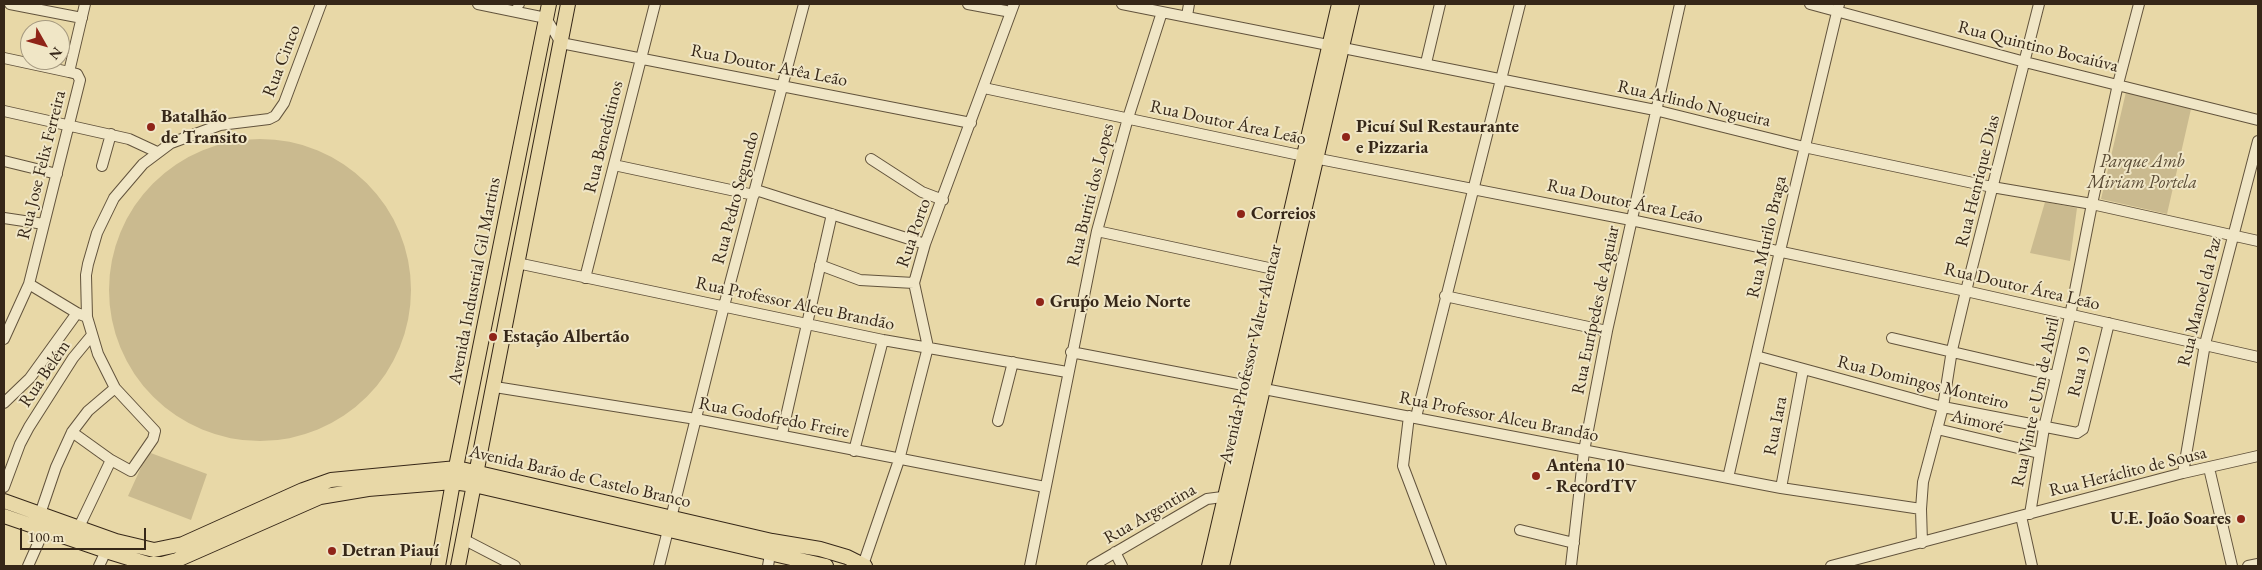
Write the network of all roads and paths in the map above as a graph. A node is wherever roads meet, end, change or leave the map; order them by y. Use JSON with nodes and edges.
{"nodes":[{"id":1,"x":10,"y":4,"type":"edge"},
{"id":2,"x":85,"y":4,"type":"edge"},
{"id":3,"x":321,"y":4,"type":"edge"},
{"id":4,"x":478,"y":4,"type":"edge"},
{"id":5,"x":549,"y":4,"type":"edge"},
{"id":6,"x":568,"y":4,"type":"edge"},
{"id":7,"x":655,"y":4,"type":"edge"},
{"id":8,"x":804,"y":4,"type":"edge"},
{"id":9,"x":968,"y":4,"type":"edge"},
{"id":10,"x":1122,"y":4,"type":"edge"},
{"id":11,"x":1189,"y":4,"type":"edge"},
{"id":12,"x":1338,"y":4,"type":"edge"},
{"id":13,"x":1352,"y":4,"type":"edge"},
{"id":14,"x":1440,"y":4,"type":"edge"},
{"id":15,"x":1520,"y":4,"type":"edge"},
{"id":16,"x":1680,"y":4,"type":"edge"},
{"id":17,"x":1810,"y":4,"type":"edge"},
{"id":18,"x":2039,"y":4,"type":"edge"},
{"id":19,"x":2139,"y":4,"type":"edge"},
{"id":20,"x":1013,"y":8,"type":"edge"},
{"id":21,"x":1838,"y":8,"type":"edge"},
{"id":22,"x":1162,"y":12,"type":"junction"},
{"id":23,"x":1186,"y":16,"type":"junction"},
{"id":24,"x":82,"y":18,"type":"junction"},
{"id":25,"x":546,"y":18,"type":"junction"},
{"id":26,"x":560,"y":43,"type":"junction"},
{"id":27,"x":1336,"y":46,"type":"junction"},
{"id":28,"x":640,"y":57,"type":"junction"},
{"id":29,"x":4,"y":58,"type":"edge"},
{"id":30,"x":2025,"y":62,"type":"junction"},
{"id":31,"x":1426,"y":63,"type":"junction"},
{"id":32,"x":69,"y":72,"type":"junction"},
{"id":33,"x":1502,"y":78,"type":"junction"},
{"id":34,"x":2118,"y":84,"type":"junction"},
{"id":35,"x":782,"y":86,"type":"junction"},
{"id":36,"x":984,"y":88,"type":"junction"},
{"id":37,"x":1655,"y":110,"type":"junction"},
{"id":38,"x":4,"y":111,"type":"edge"},
{"id":39,"x":1128,"y":118,"type":"junction"},
{"id":40,"x":2258,"y":120,"type":"edge"},
{"id":41,"x":971,"y":124,"type":"junction"},
{"id":42,"x":70,"y":125,"type":"junction"},
{"id":43,"x":111,"y":134,"type":"junction"},
{"id":44,"x":2258,"y":141,"type":"edge"},
{"id":45,"x":1804,"y":147,"type":"junction"},
{"id":46,"x":158,"y":152,"type":"junction"},
{"id":47,"x":1310,"y":157,"type":"junction"},
{"id":48,"x":871,"y":158,"type":"dead end"},
{"id":49,"x":4,"y":161,"type":"edge"},
{"id":50,"x":614,"y":165,"type":"junction"},
{"id":51,"x":102,"y":166,"type":"dead end"},
{"id":52,"x":57,"y":174,"type":"junction"},
{"id":53,"x":1474,"y":187,"type":"junction"},
{"id":54,"x":1992,"y":187,"type":"junction"},
{"id":55,"x":755,"y":192,"type":"junction"},
{"id":56,"x":943,"y":200,"type":"junction"},
{"id":57,"x":2092,"y":204,"type":"junction"},
{"id":58,"x":832,"y":214,"type":"junction"},
{"id":59,"x":4,"y":218,"type":"edge"},
{"id":60,"x":1631,"y":220,"type":"junction"},
{"id":61,"x":44,"y":224,"type":"junction"},
{"id":62,"x":1097,"y":231,"type":"junction"},
{"id":63,"x":2233,"y":235,"type":"junction"},
{"id":64,"x":2258,"y":241,"type":"edge"},
{"id":65,"x":925,"y":244,"type":"junction"},
{"id":66,"x":1780,"y":251,"type":"junction"},
{"id":67,"x":516,"y":263,"type":"junction"},
{"id":68,"x":820,"y":265,"type":"junction"},
{"id":69,"x":1278,"y":270,"type":"junction"},
{"id":70,"x":585,"y":278,"type":"junction"},
{"id":71,"x":914,"y":283,"type":"junction"},
{"id":72,"x":29,"y":284,"type":"junction"},
{"id":73,"x":1966,"y":291,"type":"junction"},
{"id":74,"x":1445,"y":296,"type":"junction"},
{"id":75,"x":724,"y":306,"type":"junction"},
{"id":76,"x":77,"y":314,"type":"junction"},
{"id":77,"x":2070,"y":316,"type":"junction"},
{"id":78,"x":87,"y":318,"type":"junction"},
{"id":79,"x":807,"y":323,"type":"junction"},
{"id":80,"x":2109,"y":323,"type":"junction"},
{"id":81,"x":7,"y":324,"type":"edge"},
{"id":82,"x":1607,"y":331,"type":"junction"},
{"id":83,"x":92,"y":335,"type":"junction"},
{"id":84,"x":1892,"y":338,"type":"dead end"},
{"id":85,"x":4,"y":339,"type":"edge"},
{"id":86,"x":883,"y":340,"type":"junction"},
{"id":87,"x":2205,"y":344,"type":"junction"},
{"id":88,"x":928,"y":347,"type":"junction"},
{"id":89,"x":1952,"y":350,"type":"junction"},
{"id":90,"x":1071,"y":352,"type":"junction"},
{"id":91,"x":1756,"y":356,"type":"junction"},
{"id":92,"x":2258,"y":357,"type":"edge"},
{"id":93,"x":1013,"y":362,"type":"junction"},
{"id":94,"x":1803,"y":370,"type":"junction"},
{"id":95,"x":1067,"y":372,"type":"junction"},
{"id":96,"x":2056,"y":376,"type":"junction"},
{"id":97,"x":495,"y":387,"type":"junction"},
{"id":98,"x":115,"y":388,"type":"junction"},
{"id":99,"x":1257,"y":388,"type":"junction"},
{"id":100,"x":4,"y":403,"type":"edge"},
{"id":101,"x":1943,"y":407,"type":"junction"},
{"id":102,"x":1412,"y":416,"type":"junction"},
{"id":103,"x":696,"y":419,"type":"junction"},
{"id":104,"x":998,"y":422,"type":"dead end"},
{"id":105,"x":2044,"y":428,"type":"junction"},
{"id":106,"x":2083,"y":428,"type":"joint"},
{"id":107,"x":1937,"y":429,"type":"junction"},
{"id":108,"x":72,"y":432,"type":"junction"},
{"id":109,"x":782,"y":434,"type":"junction"},
{"id":110,"x":854,"y":451,"type":"junction"},
{"id":111,"x":1584,"y":451,"type":"junction"},
{"id":112,"x":2039,"y":453,"type":"junction"},
{"id":113,"x":2258,"y":456,"type":"edge"},
{"id":114,"x":111,"y":460,"type":"junction"},
{"id":115,"x":899,"y":460,"type":"junction"},
{"id":116,"x":457,"y":468,"type":"junction"},
{"id":117,"x":2209,"y":468,"type":"junction"},
{"id":118,"x":2183,"y":473,"type":"junction"},
{"id":119,"x":476,"y":478,"type":"junction"},
{"id":120,"x":1728,"y":478,"type":"junction"},
{"id":121,"x":453,"y":482,"type":"junction"},
{"id":122,"x":4,"y":487,"type":"edge"},
{"id":123,"x":1045,"y":487,"type":"junction"},
{"id":124,"x":1781,"y":488,"type":"junction"},
{"id":125,"x":1232,"y":496,"type":"junction"},
{"id":126,"x":4,"y":501,"type":"edge"},
{"id":127,"x":1921,"y":508,"type":"junction"},
{"id":128,"x":40,"y":514,"type":"junction"},
{"id":129,"x":2026,"y":515,"type":"junction"},
{"id":130,"x":4,"y":516,"type":"edge"},
{"id":131,"x":669,"y":524,"type":"junction"},
{"id":132,"x":79,"y":527,"type":"junction"},
{"id":133,"x":44,"y":530,"type":"junction"},
{"id":134,"x":1520,"y":530,"type":"dead end"},
{"id":135,"x":463,"y":539,"type":"junction"},
{"id":136,"x":1574,"y":543,"type":"junction"},
{"id":137,"x":1922,"y":543,"type":"junction"},
{"id":138,"x":106,"y":551,"type":"junction"},
{"id":139,"x":1116,"y":552,"type":"junction"},
{"id":140,"x":770,"y":554,"type":"edge"},
{"id":141,"x":177,"y":563,"type":"edge"},
{"id":142,"x":1858,"y":563,"type":"edge"},
{"id":143,"x":2258,"y":564,"type":"edge"},
{"id":144,"x":162,"y":565,"type":"edge"},
{"id":145,"x":28,"y":566,"type":"edge"},
{"id":146,"x":100,"y":566,"type":"edge"},
{"id":147,"x":438,"y":566,"type":"edge"},
{"id":148,"x":458,"y":566,"type":"edge"},
{"id":149,"x":515,"y":566,"type":"edge"},
{"id":150,"x":659,"y":566,"type":"edge"},
{"id":151,"x":826,"y":566,"type":"edge"},
{"id":152,"x":864,"y":566,"type":"edge"},
{"id":153,"x":1030,"y":566,"type":"edge"},
{"id":154,"x":1092,"y":566,"type":"edge"},
{"id":155,"x":1122,"y":566,"type":"edge"},
{"id":156,"x":1209,"y":566,"type":"edge"},
{"id":157,"x":1222,"y":566,"type":"edge"},
{"id":158,"x":1441,"y":566,"type":"edge"},
{"id":159,"x":1572,"y":566,"type":"edge"},
{"id":160,"x":1831,"y":566,"type":"edge"},
{"id":161,"x":2032,"y":566,"type":"edge"},
{"id":162,"x":2232,"y":566,"type":"edge"},
{"id":163,"x":2248,"y":566,"type":"edge"}],
"edges":[{"from":1,"to":24,"type":"street"},
{"from":2,"to":24,"type":"street"},
{"from":3,"to":46,"type":"street","name":"Rua Cinco"},
{"from":4,"to":25,"type":"street"},
{"from":5,"to":25,"type":"main road","name":"Avenida Industrial Gil Martins"},
{"from":6,"to":26,"type":"main road"},
{"from":7,"to":28,"type":"street","name":"Rua Beneditinos"},
{"from":8,"to":35,"type":"street","name":"Rua Pedro Segundo"},
{"from":9,"to":20,"type":"street"},
{"from":10,"to":22,"type":"street","name":"Rua Arlindo Nogueira"},
{"from":11,"to":23,"type":"street"},
{"from":12,"to":27,"type":"main road","name":"Avenida Professor Valter Alencar"},
{"from":13,"to":27,"type":"main road","name":"Avenida Professor Valter Alencar"},
{"from":14,"to":31,"type":"street"},
{"from":15,"to":33,"type":"street"},
{"from":16,"to":37,"type":"street","name":"Rua Eurípedes de Aguiar"},
{"from":17,"to":21,"type":"street","name":"Rua Quintino Bocaiúva"},
{"from":18,"to":30,"type":"street","name":"Rua Henrique Dias"},
{"from":19,"to":34,"type":"street","name":"Rua Vinte e Um de Abril"},
{"from":20,"to":36,"type":"street","name":"Rua Porto"},
{"from":21,"to":30,"type":"street","name":"Rua Quintino Bocaiúva"},
{"from":21,"to":45,"type":"street","name":"Rua Murilo Braga"},
{"from":22,"to":23,"type":"street","name":"Rua Arlindo Nogueira"},
{"from":22,"to":39,"type":"street","name":"Rua Buriti dos Lopes"},
{"from":23,"to":27,"type":"street","name":"Rua Arlindo Nogueira"},
{"from":24,"to":32,"type":"street"},
{"from":25,"to":26,"type":"street"},
{"from":25,"to":116,"type":"main road","name":"Avenida Industrial Gil Martins"},
{"from":26,"to":28,"type":"street","name":"Rua Doutor Arêa Leão"},
{"from":26,"to":67,"type":"main road"},
{"from":27,"to":31,"type":"street","name":"Rua Arlindo Nogueira"},
{"from":27,"to":47,"type":"main road","name":"Avenida Professor Valter Alencar"},
{"from":28,"to":35,"type":"street","name":"Rua Doutor Arêa Leão"},
{"from":28,"to":50,"type":"street","name":"Rua Beneditinos"},
{"from":29,"to":32,"type":"street"},
{"from":30,"to":34,"type":"street","name":"Rua Quintino Bocaiúva"},
{"from":30,"to":54,"type":"street","name":"Rua Henrique Dias"},
{"from":31,"to":33,"type":"street","name":"Rua Arlindo Nogueira"},
{"from":32,"to":42,"type":"street","name":"Rua Jose Felix Ferreira"},
{"from":33,"to":37,"type":"street","name":"Rua Arlindo Nogueira"},
{"from":33,"to":53,"type":"street"},
{"from":34,"to":40,"type":"street","name":"Rua Quintino Bocaiúva"},
{"from":34,"to":57,"type":"street","name":"Rua Vinte e Um de Abril"},
{"from":35,"to":41,"type":"street","name":"Rua Doutor Arêa Leão"},
{"from":35,"to":55,"type":"street","name":"Rua Pedro Segundo"},
{"from":36,"to":39,"type":"street","name":"Rua Doutor Área Leão"},
{"from":36,"to":41,"type":"street","name":"Rua Porto"},
{"from":37,"to":45,"type":"street","name":"Rua Arlindo Nogueira"},
{"from":37,"to":60,"type":"street","name":"Rua Eurípedes de Aguiar"},
{"from":38,"to":42,"type":"street"},
{"from":39,"to":47,"type":"street","name":"Rua Doutor Área Leão"},
{"from":39,"to":62,"type":"street","name":"Rua Buriti dos Lopes"},
{"from":41,"to":56,"type":"street","name":"Rua Porto"},
{"from":42,"to":43,"type":"street"},
{"from":42,"to":52,"type":"street","name":"Rua Jose Felix Ferreira"},
{"from":43,"to":46,"type":"street"},
{"from":43,"to":51,"type":"street"},
{"from":44,"to":63,"type":"street","name":"Rua Manoel da Paz"},
{"from":45,"to":54,"type":"street","name":"Rua Arlindo Nogueira"},
{"from":45,"to":66,"type":"street","name":"Rua Murilo Braga"},
{"from":46,"to":78,"type":"street","name":"Rua Cinco"},
{"from":47,"to":53,"type":"street","name":"Rua Doutor Área Leão"},
{"from":47,"to":69,"type":"main road","name":"Avenida Professor Valter Alencar"},
{"from":47,"to":99,"type":"main road","name":"Avenida Professor Valter Alencar"},
{"from":48,"to":56,"type":"street"},
{"from":49,"to":52,"type":"street"},
{"from":50,"to":55,"type":"street"},
{"from":50,"to":70,"type":"street","name":"Rua Beneditinos"},
{"from":52,"to":61,"type":"street","name":"Rua Jose Felix Ferreira"},
{"from":53,"to":60,"type":"street","name":"Rua Doutor Área Leão"},
{"from":53,"to":74,"type":"street"},
{"from":54,"to":57,"type":"street","name":"Rua Arlindo Nogueira"},
{"from":54,"to":73,"type":"street","name":"Rua Henrique Dias"},
{"from":55,"to":58,"type":"street"},
{"from":55,"to":75,"type":"street","name":"Rua Pedro Segundo"},
{"from":56,"to":65,"type":"street","name":"Rua Porto"},
{"from":57,"to":63,"type":"street","name":"Rua Arlindo Nogueira"},
{"from":57,"to":77,"type":"street","name":"Rua Vinte e Um de Abril"},
{"from":58,"to":65,"type":"street"},
{"from":58,"to":68,"type":"street"},
{"from":59,"to":61,"type":"street"},
{"from":60,"to":66,"type":"street","name":"Rua Doutor Área Leão"},
{"from":60,"to":82,"type":"street","name":"Rua Eurípedes de Aguiar"},
{"from":61,"to":72,"type":"street","name":"Rua Jose Felix Ferreira"},
{"from":62,"to":69,"type":"street"},
{"from":62,"to":90,"type":"street","name":"Rua Buriti dos Lopes"},
{"from":63,"to":64,"type":"street","name":"Rua Arlindo Nogueira"},
{"from":63,"to":87,"type":"street","name":"Rua Manoel da Paz"},
{"from":65,"to":71,"type":"street","name":"Rua Porto"},
{"from":66,"to":73,"type":"street","name":"Rua Doutor Área Leão"},
{"from":66,"to":91,"type":"street","name":"Rua Murilo Braga"},
{"from":67,"to":70,"type":"street","name":"Rua Professor Alceu Brandão"},
{"from":67,"to":97,"type":"main road"},
{"from":68,"to":71,"type":"street"},
{"from":68,"to":79,"type":"street"},
{"from":69,"to":99,"type":"main road","name":"Avenida Professor Valter Alencar"},
{"from":70,"to":75,"type":"street","name":"Rua Professor Alceu Brandão"},
{"from":71,"to":88,"type":"street","name":"Rua Porto"},
{"from":72,"to":76,"type":"street"},
{"from":72,"to":81,"type":"street","name":"Rua Jose Felix Ferreira"},
{"from":73,"to":77,"type":"street","name":"Rua Doutor Área Leão"},
{"from":73,"to":89,"type":"street","name":"Rua Henrique Dias"},
{"from":74,"to":82,"type":"street"},
{"from":74,"to":102,"type":"street"},
{"from":75,"to":79,"type":"street","name":"Rua Professor Alceu Brandão"},
{"from":75,"to":103,"type":"street","name":"Rua Pedro Segundo"},
{"from":76,"to":78,"type":"street"},
{"from":76,"to":100,"type":"street"},
{"from":77,"to":80,"type":"street","name":"Rua Doutor Área Leão"},
{"from":77,"to":96,"type":"street","name":"Rua Vinte e Um de Abril"},
{"from":78,"to":83,"type":"street","name":"Rua Cinco"},
{"from":79,"to":86,"type":"street","name":"Rua Professor Alceu Brandão"},
{"from":79,"to":109,"type":"street"},
{"from":80,"to":87,"type":"street","name":"Rua Doutor Área Leão"},
{"from":80,"to":106,"type":"street","name":"Rua 19"},
{"from":81,"to":85,"type":"street","name":"Rua Jose Felix Ferreira"},
{"from":82,"to":111,"type":"street","name":"Rua Eurípedes de Aguiar"},
{"from":83,"to":98,"type":"street","name":"Rua Cinco"},
{"from":83,"to":122,"type":"street","name":"Rua Belém"},
{"from":84,"to":89,"type":"street"},
{"from":86,"to":88,"type":"street","name":"Rua Professor Alceu Brandão"},
{"from":86,"to":110,"type":"street"},
{"from":87,"to":92,"type":"street","name":"Rua Doutor Área Leão"},
{"from":87,"to":118,"type":"street","name":"Rua Manoel da Paz"},
{"from":88,"to":93,"type":"street","name":"Rua Professor Alceu Brandão"},
{"from":88,"to":115,"type":"street","name":"Rua Porto"},
{"from":89,"to":96,"type":"street"},
{"from":89,"to":101,"type":"street","name":"Rua Henrique Dias"},
{"from":90,"to":95,"type":"street","name":"Rua Buriti dos Lopes"},
{"from":90,"to":99,"type":"street","name":"Rua Professor Alceu Brandão"},
{"from":91,"to":94,"type":"street","name":"Rua Domingos Monteiro"},
{"from":91,"to":120,"type":"street","name":"Rua Murilo Braga"},
{"from":93,"to":95,"type":"street","name":"Rua Professor Alceu Brandão"},
{"from":93,"to":104,"type":"street"},
{"from":94,"to":101,"type":"street","name":"Rua Domingos Monteiro"},
{"from":94,"to":124,"type":"street","name":"Rua Iara"},
{"from":95,"to":123,"type":"street","name":"Rua Buriti dos Lopes"},
{"from":96,"to":105,"type":"street","name":"Rua Vinte e Um de Abril"},
{"from":97,"to":103,"type":"street","name":"Rua Godofredo Freire"},
{"from":97,"to":119,"type":"main road"},
{"from":98,"to":108,"type":"street"},
{"from":98,"to":114,"type":"street","name":"Rua Cinco"},
{"from":99,"to":102,"type":"street","name":"Rua Professor Alceu Brandão"},
{"from":99,"to":125,"type":"main road","name":"Avenida Professor Valter Alencar"},
{"from":101,"to":105,"type":"street","name":"Rua Domingos Monteiro"},
{"from":101,"to":107,"type":"street","name":"Rua Henrique Dias"},
{"from":102,"to":111,"type":"street","name":"Rua Professor Alceu Brandão"},
{"from":102,"to":158,"type":"street"},
{"from":103,"to":109,"type":"street","name":"Rua Godofredo Freire"},
{"from":103,"to":131,"type":"street","name":"Rua Pedro Segundo"},
{"from":105,"to":106,"type":"street","name":"Rua Domingos Monteiro"},
{"from":105,"to":112,"type":"street","name":"Rua Vinte e Um de Abril"},
{"from":107,"to":112,"type":"street","name":"Aimoré"},
{"from":107,"to":127,"type":"street","name":"Rua Henrique Dias"},
{"from":108,"to":114,"type":"street"},
{"from":108,"to":128,"type":"street"},
{"from":109,"to":110,"type":"street","name":"Rua Godofredo Freire"},
{"from":110,"to":115,"type":"street","name":"Rua Godofredo Freire"},
{"from":111,"to":120,"type":"street","name":"Rua Professor Alceu Brandão"},
{"from":111,"to":136,"type":"street","name":"Rua Eurípedes de Aguiar"},
{"from":112,"to":129,"type":"street","name":"Rua Vinte e Um de Abril"},
{"from":113,"to":117,"type":"street","name":"Rua Heráclito de Sousa"},
{"from":114,"to":132,"type":"street"},
{"from":115,"to":123,"type":"street","name":"Rua Godofredo Freire"},
{"from":115,"to":152,"type":"street","name":"Rua Porto"},
{"from":116,"to":119,"type":"main road","name":"Avenida Barão de Castelo Branco"},
{"from":116,"to":121,"type":"main road","name":"Avenida Industrial Gil Martins"},
{"from":116,"to":132,"type":"main road","name":"Avenida Barão de Castelo Branco"},
{"from":117,"to":118,"type":"street","name":"Rua Heráclito de Sousa"},
{"from":117,"to":162,"type":"street"},
{"from":118,"to":129,"type":"street","name":"Rua Heráclito de Sousa"},
{"from":119,"to":121,"type":"main road","name":"Avenida Barão de Castelo Branco"},
{"from":119,"to":131,"type":"main road","name":"Avenida Barão de Castelo Branco"},
{"from":119,"to":135,"type":"main road"},
{"from":120,"to":124,"type":"street","name":"Rua Professor Alceu Brandão"},
{"from":121,"to":141,"type":"main road","name":"Avenida Barão de Castelo Branco"},
{"from":121,"to":147,"type":"main road","name":"Avenida Industrial Gil Martins"},
{"from":123,"to":153,"type":"street","name":"Rua Buriti dos Lopes"},
{"from":124,"to":127,"type":"street","name":"Rua Professor Alceu Brandão"},
{"from":125,"to":139,"type":"street","name":"Rua Argentina"},
{"from":125,"to":156,"type":"main road","name":"Avenida Professor Valter Alencar"},
{"from":125,"to":157,"type":"main road","name":"Avenida Professor Valter Alencar"},
{"from":126,"to":128,"type":"main road","name":"Avenida Barão de Castelo Branco"},
{"from":127,"to":137,"type":"street","name":"Rua Henrique Dias"},
{"from":128,"to":132,"type":"main road","name":"Avenida Barão de Castelo Branco"},
{"from":129,"to":137,"type":"street","name":"Rua Heráclito de Sousa"},
{"from":129,"to":161,"type":"street"},
{"from":130,"to":133,"type":"main road","name":"Avenida Barão de Castelo Branco"},
{"from":131,"to":140,"type":"main road","name":"Avenida Barão de Castelo Branco"},
{"from":131,"to":150,"type":"street","name":"Rua Pedro Segundo"},
{"from":133,"to":138,"type":"main road","name":"Avenida Barão de Castelo Branco"},
{"from":133,"to":145,"type":"street"},
{"from":134,"to":136,"type":"street"},
{"from":135,"to":148,"type":"main road"},
{"from":135,"to":149,"type":"street"},
{"from":136,"to":159,"type":"street","name":"Rua Eurípedes de Aguiar"},
{"from":137,"to":142,"type":"street","name":"Rua Heráclito de Sousa"},
{"from":138,"to":144,"type":"main road","name":"Avenida Barão de Castelo Branco"},
{"from":138,"to":146,"type":"street"},
{"from":139,"to":154,"type":"street","name":"Rua Argentina"},
{"from":139,"to":155,"type":"street"},
{"from":140,"to":151,"type":"main road","name":"Avenida Barão de Castelo Branco"},
{"from":140,"to":152,"type":"main road","name":"Avenida Barão de Castelo Branco"},
{"from":141,"to":144,"type":"main road","name":"Avenida Barão de Castelo Branco"},
{"from":142,"to":160,"type":"street","name":"Rua Heráclito de Sousa"},
{"from":143,"to":163,"type":"street"}]}
